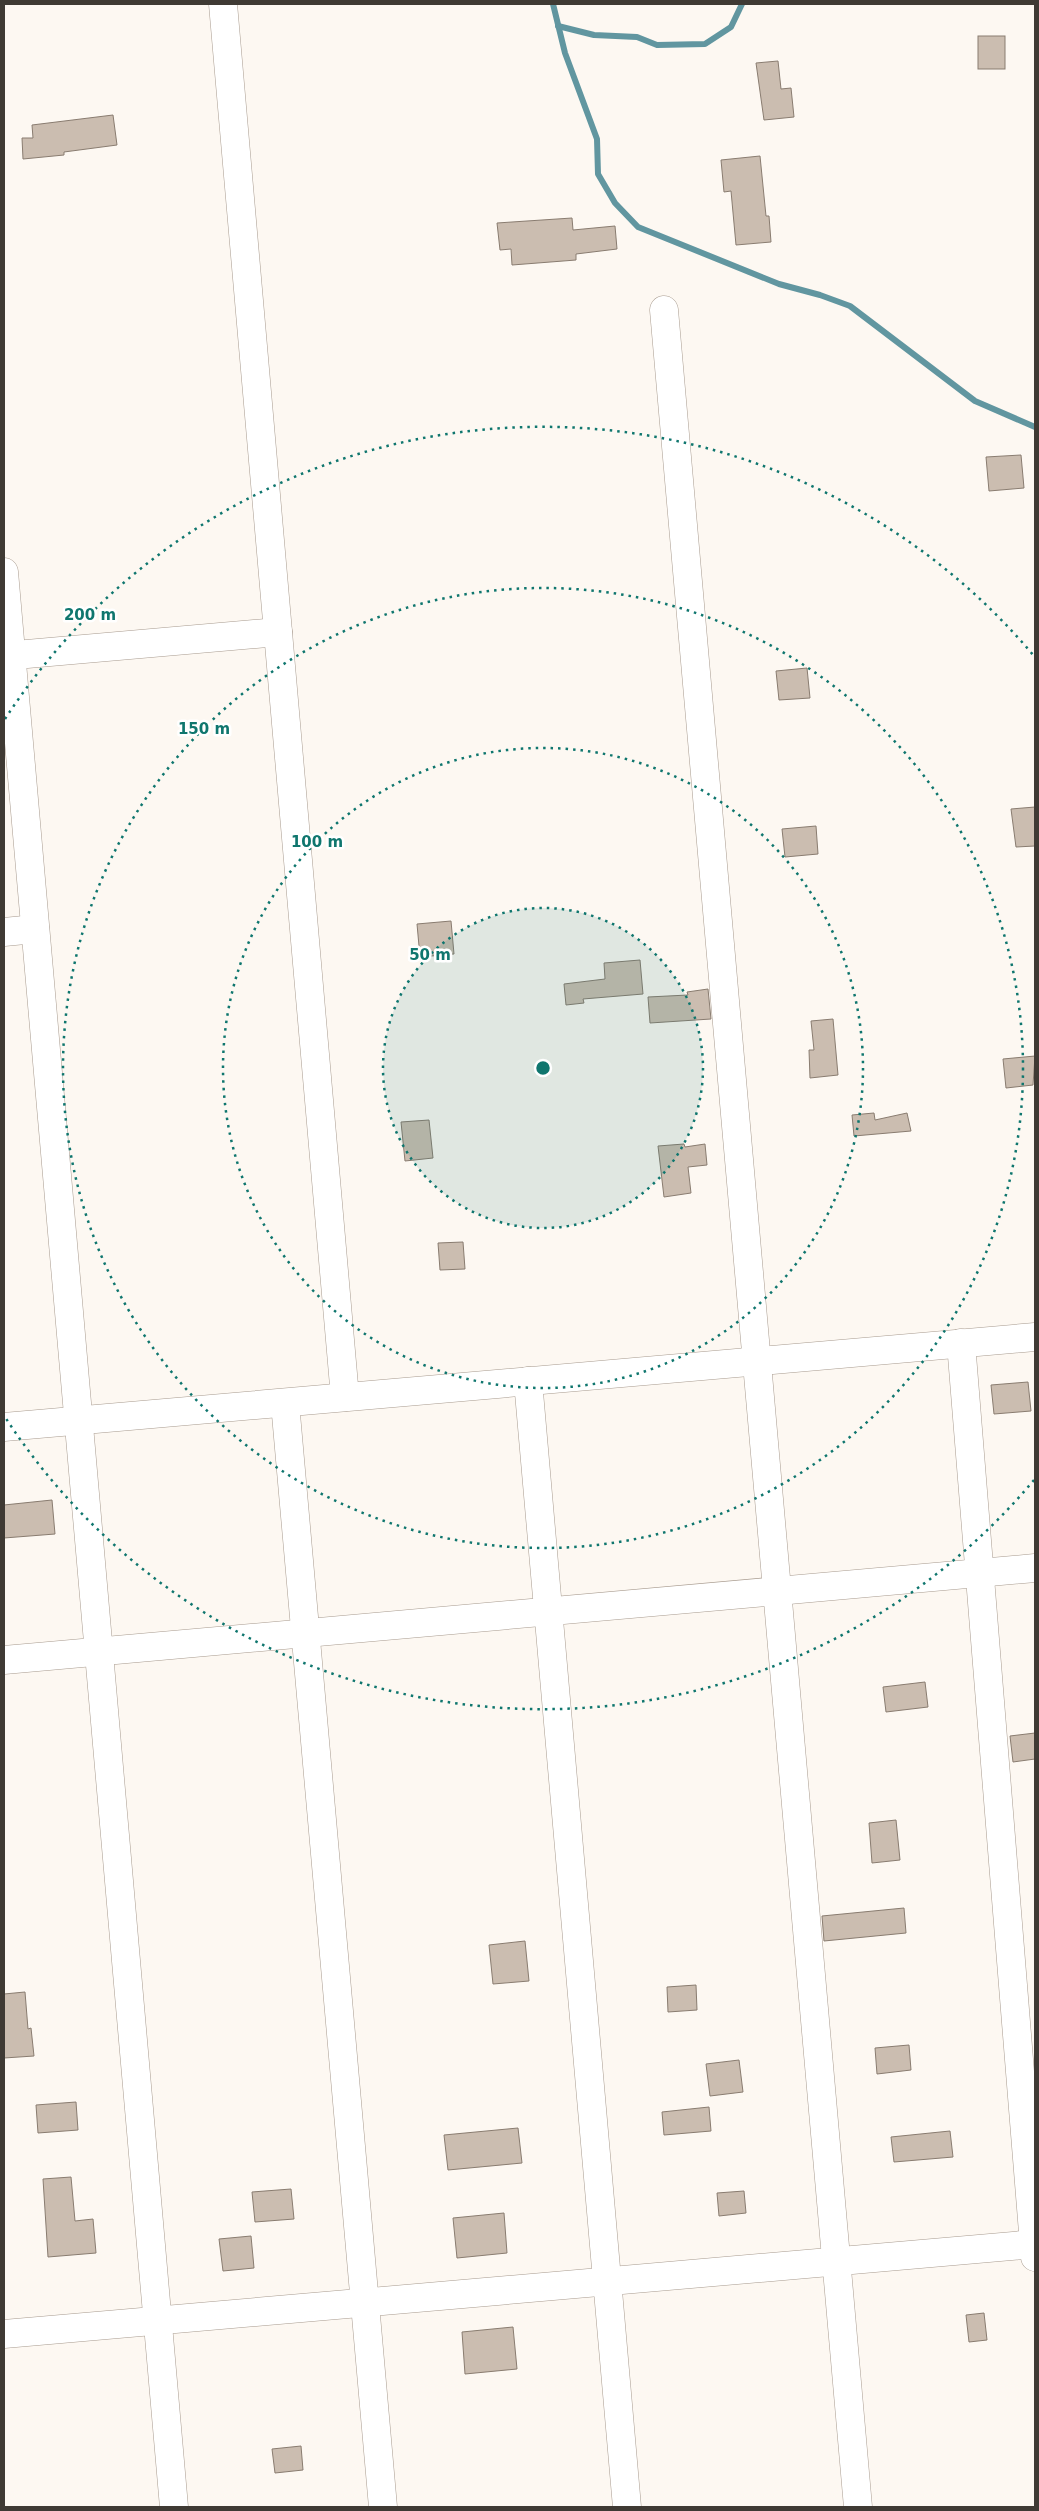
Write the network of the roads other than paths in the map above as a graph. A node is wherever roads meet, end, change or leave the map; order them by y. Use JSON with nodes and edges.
{"nodes":[{"id":1,"x":223,"y":4,"type":"edge"},
{"id":2,"x":664,"y":310,"type":"dead end"},
{"id":3,"x":4,"y":572,"type":"edge"},
{"id":4,"x":278,"y":632,"type":"junction"},
{"id":5,"x":7,"y":656,"type":"edge"},
{"id":6,"x":35,"y":930,"type":"junction"},
{"id":7,"x":4,"y":932,"type":"edge"},
{"id":8,"x":1035,"y":1337,"type":"edge"},
{"id":9,"x":961,"y":1343,"type":"junction"},
{"id":10,"x":757,"y":1361,"type":"junction"},
{"id":11,"x":528,"y":1381,"type":"junction"},
{"id":12,"x":345,"y":1397,"type":"junction"},
{"id":13,"x":285,"y":1403,"type":"junction"},
{"id":14,"x":78,"y":1421,"type":"junction"},
{"id":15,"x":4,"y":1427,"type":"edge"},
{"id":16,"x":1035,"y":1568,"type":"edge"},
{"id":17,"x":980,"y":1573,"type":"junction"},
{"id":18,"x":778,"y":1591,"type":"junction"},
{"id":19,"x":548,"y":1612,"type":"junction"},
{"id":20,"x":306,"y":1633,"type":"junction"},
{"id":21,"x":99,"y":1651,"type":"junction"},
{"id":22,"x":4,"y":1660,"type":"edge"},
{"id":23,"x":1035,"y":2248,"type":"edge"},
{"id":24,"x":836,"y":2261,"type":"junction"},
{"id":25,"x":607,"y":2281,"type":"junction"},
{"id":26,"x":364,"y":2302,"type":"junction"},
{"id":27,"x":158,"y":2320,"type":"junction"},
{"id":28,"x":4,"y":2334,"type":"edge"},
{"id":29,"x":174,"y":2507,"type":"edge"},
{"id":30,"x":382,"y":2507,"type":"edge"},
{"id":31,"x":627,"y":2507,"type":"edge"},
{"id":32,"x":858,"y":2507,"type":"edge"}],
"edges":[{"from":1,"to":4,"type":"street"},
{"from":2,"to":10,"type":"street"},
{"from":3,"to":5,"type":"street"},
{"from":4,"to":5,"type":"street"},
{"from":4,"to":12,"type":"street"},
{"from":5,"to":6,"type":"street"},
{"from":6,"to":7,"type":"street"},
{"from":6,"to":14,"type":"street"},
{"from":8,"to":9,"type":"street"},
{"from":9,"to":10,"type":"street"},
{"from":9,"to":17,"type":"street"},
{"from":10,"to":11,"type":"street"},
{"from":10,"to":18,"type":"street"},
{"from":11,"to":12,"type":"street"},
{"from":11,"to":19,"type":"street"},
{"from":12,"to":13,"type":"street"},
{"from":13,"to":14,"type":"street"},
{"from":13,"to":20,"type":"street"},
{"from":14,"to":15,"type":"street"},
{"from":14,"to":21,"type":"street"},
{"from":16,"to":17,"type":"street"},
{"from":17,"to":18,"type":"street"},
{"from":17,"to":23,"type":"street"},
{"from":18,"to":19,"type":"street"},
{"from":18,"to":24,"type":"street"},
{"from":19,"to":20,"type":"street"},
{"from":19,"to":25,"type":"street"},
{"from":20,"to":21,"type":"street"},
{"from":20,"to":26,"type":"street"},
{"from":21,"to":22,"type":"street"},
{"from":21,"to":27,"type":"street"},
{"from":23,"to":24,"type":"street"},
{"from":24,"to":25,"type":"street"},
{"from":24,"to":32,"type":"street"},
{"from":25,"to":26,"type":"street"},
{"from":25,"to":31,"type":"street"},
{"from":26,"to":27,"type":"street"},
{"from":26,"to":30,"type":"street"},
{"from":27,"to":28,"type":"street"},
{"from":27,"to":29,"type":"street"}]}
